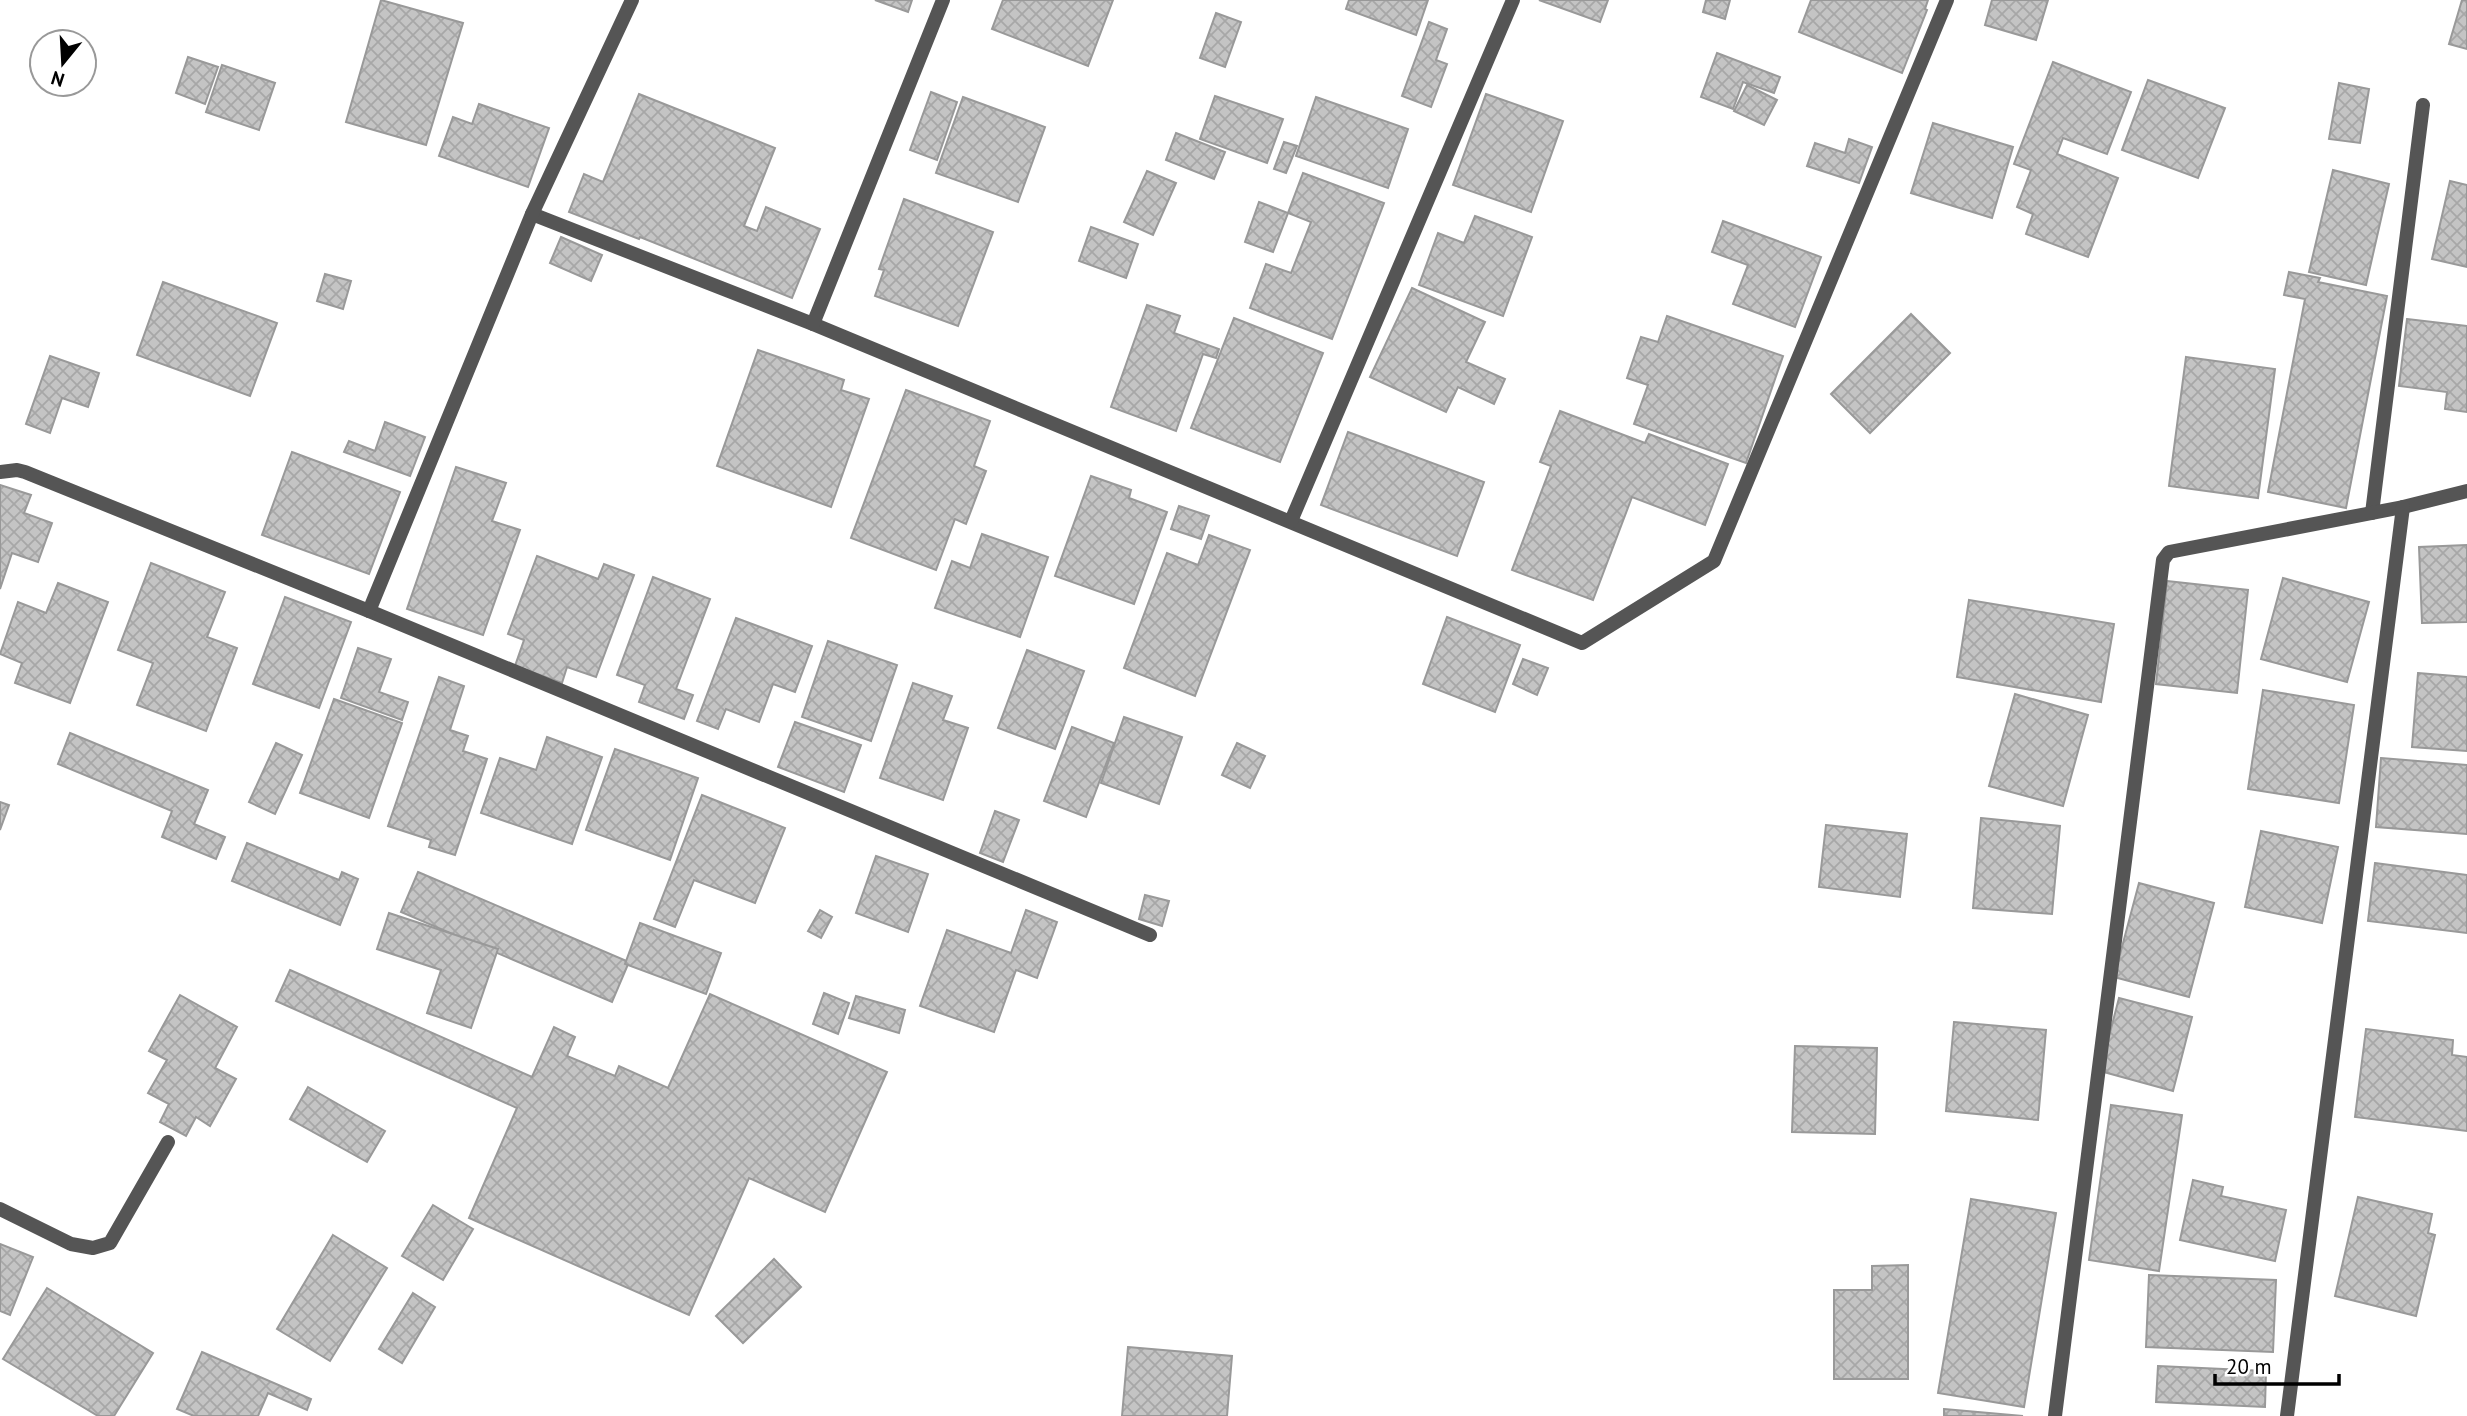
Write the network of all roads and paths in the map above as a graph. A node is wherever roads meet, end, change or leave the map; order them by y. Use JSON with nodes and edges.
{"nodes":[{"id":1,"x":943,"y":0,"type":"edge"},
{"id":2,"x":1513,"y":0,"type":"edge"},
{"id":3,"x":1947,"y":0,"type":"edge"},
{"id":4,"x":629,"y":2,"type":"edge"},
{"id":5,"x":2423,"y":106,"type":"dead end"},
{"id":6,"x":532,"y":214,"type":"junction"},
{"id":7,"x":813,"y":324,"type":"junction"},
{"id":8,"x":0,"y":472,"type":"edge"},
{"id":9,"x":2467,"y":491,"type":"edge"},
{"id":10,"x":2403,"y":507,"type":"junction"},
{"id":11,"x":2372,"y":513,"type":"junction"},
{"id":12,"x":1291,"y":521,"type":"junction"},
{"id":13,"x":369,"y":611,"type":"junction"},
{"id":14,"x":1150,"y":935,"type":"dead end"},
{"id":15,"x":168,"y":1142,"type":"dead end"},
{"id":16,"x":0,"y":1209,"type":"edge"},
{"id":17,"x":2055,"y":1416,"type":"edge"},
{"id":18,"x":2287,"y":1416,"type":"edge"}],
"edges":[{"from":1,"to":7,"type":"street"},
{"from":2,"to":12,"type":"street"},
{"from":3,"to":12,"type":"street"},
{"from":4,"to":6,"type":"street"},
{"from":5,"to":11,"type":"street"},
{"from":6,"to":7,"type":"street"},
{"from":6,"to":13,"type":"street"},
{"from":7,"to":12,"type":"street"},
{"from":8,"to":13,"type":"street"},
{"from":9,"to":10,"type":"street"},
{"from":10,"to":11,"type":"street"},
{"from":10,"to":18,"type":"street"},
{"from":11,"to":17,"type":"street"},
{"from":13,"to":14,"type":"street"},
{"from":15,"to":16,"type":"street"}]}
